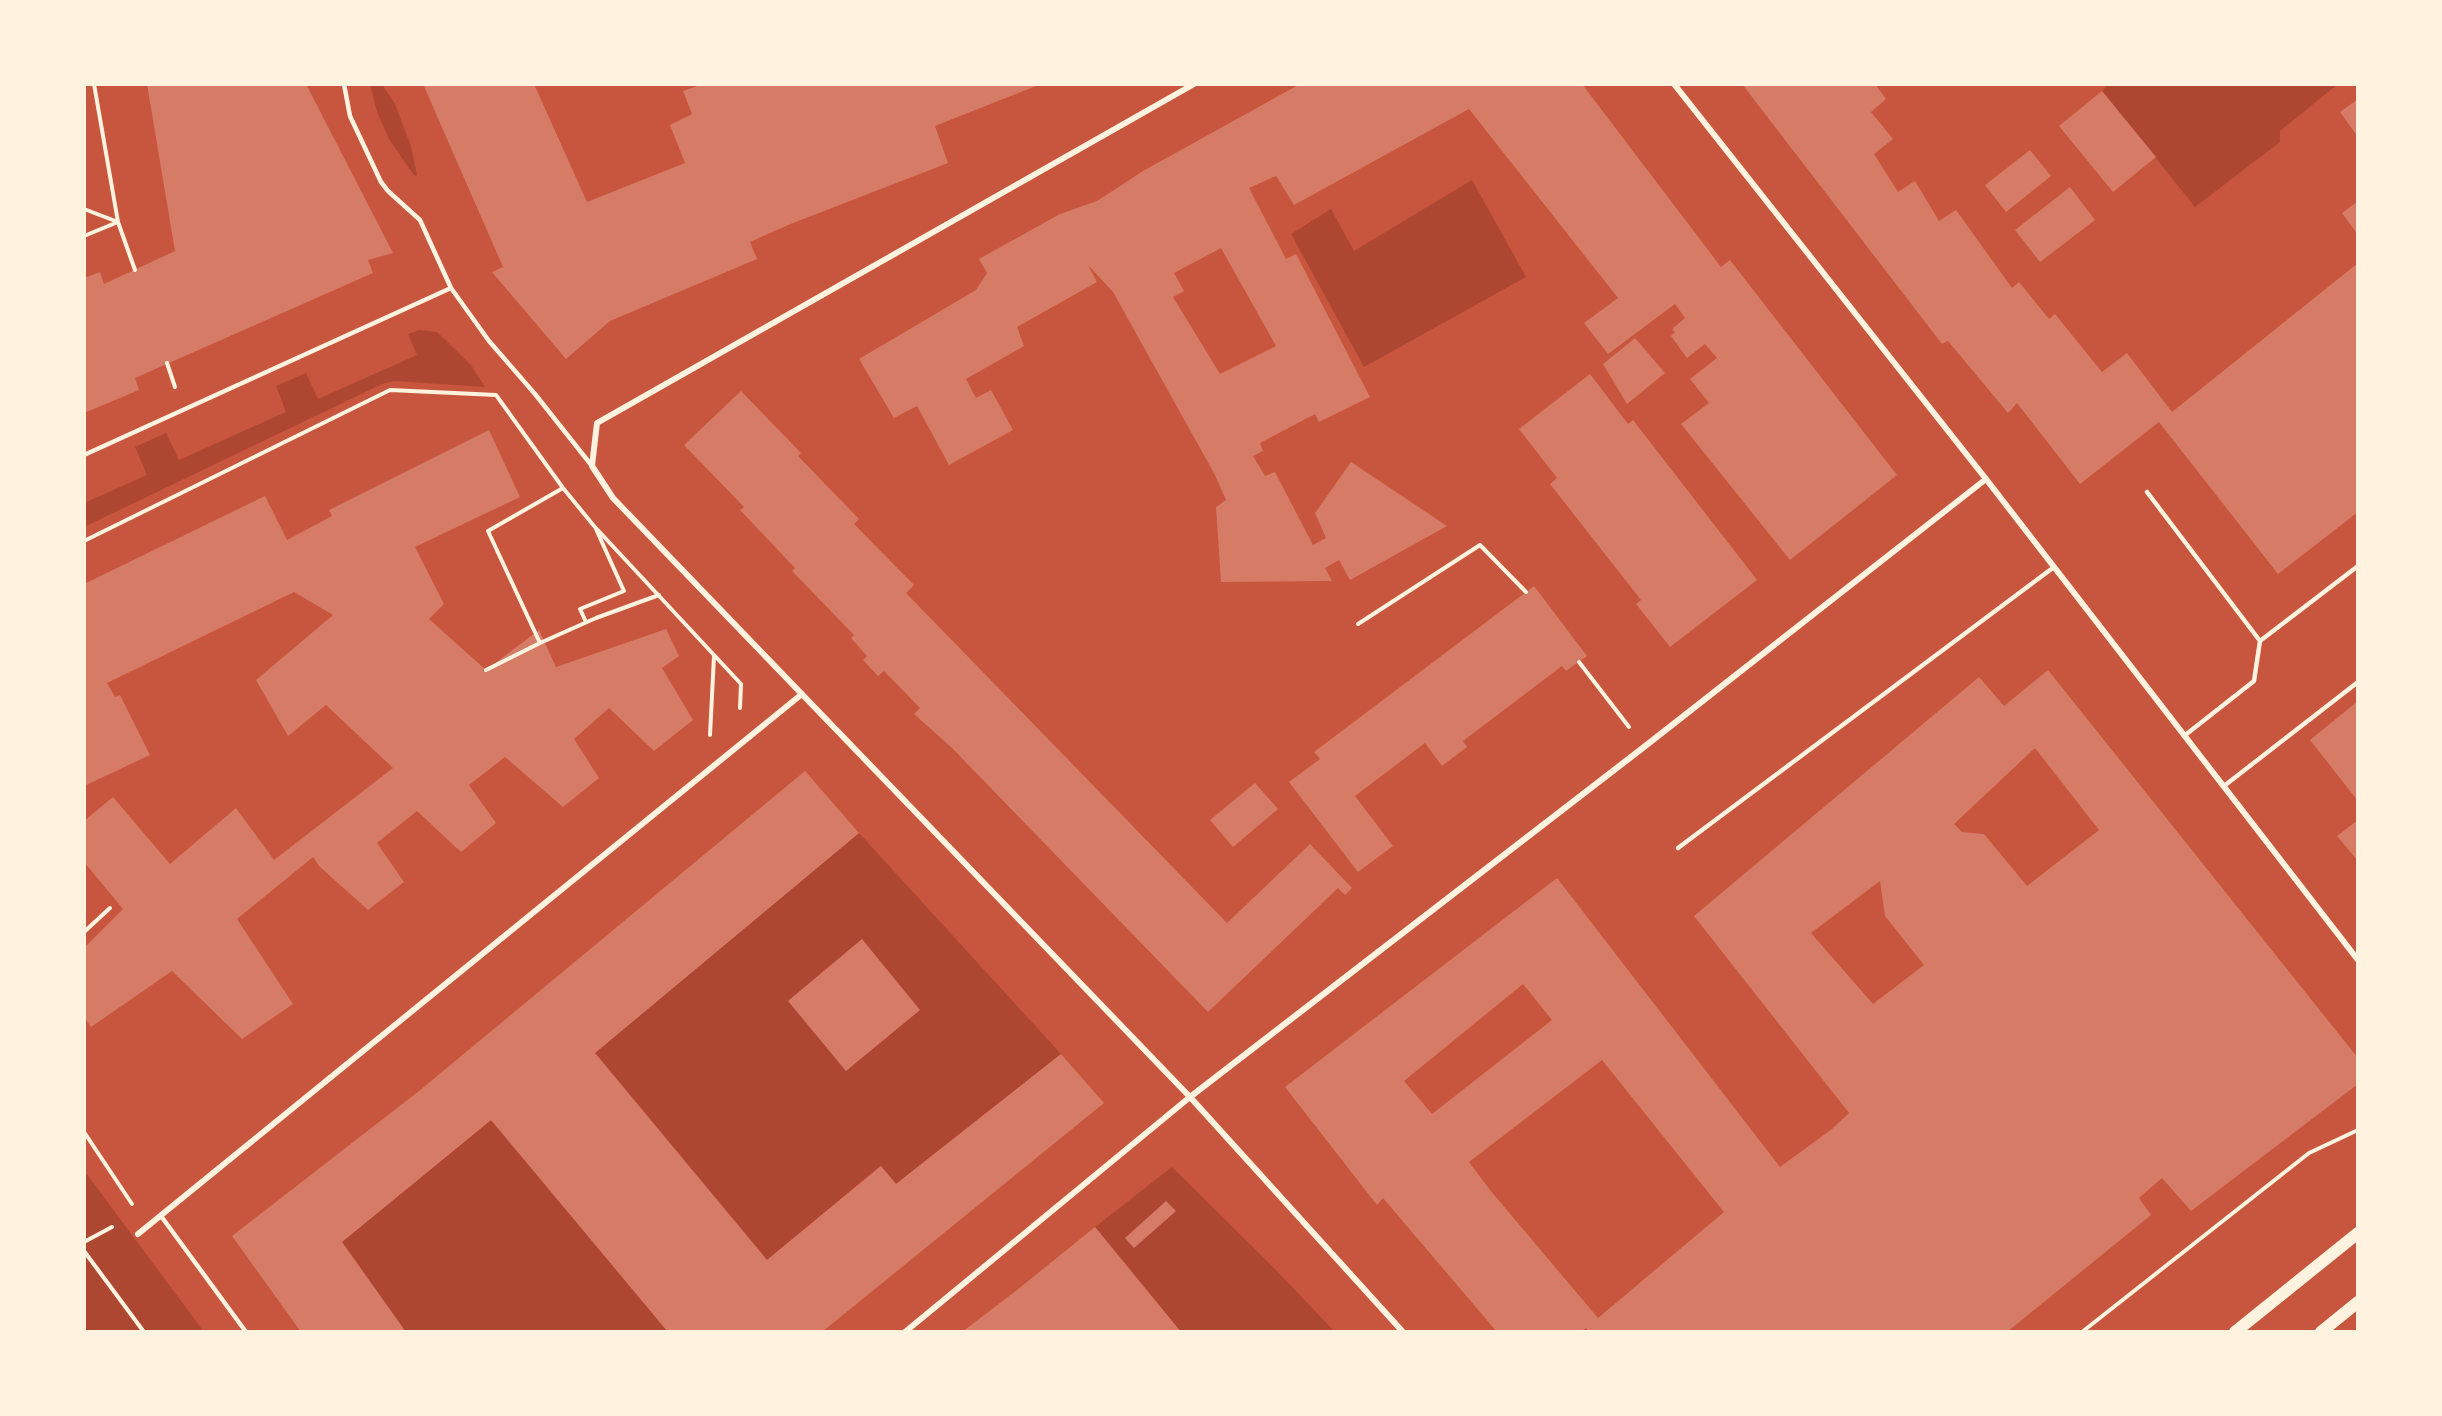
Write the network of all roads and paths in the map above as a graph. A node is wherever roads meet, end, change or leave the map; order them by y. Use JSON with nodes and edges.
{"nodes":[{"id":1,"x":94,"y":84,"type":"edge"},
{"id":2,"x":344,"y":84,"type":"edge"},
{"id":3,"x":1194,"y":84,"type":"edge"},
{"id":4,"x":1674,"y":84,"type":"edge"},
{"id":5,"x":84,"y":209,"type":"edge"},
{"id":6,"x":118,"y":222,"type":"junction"},
{"id":7,"x":84,"y":236,"type":"edge"},
{"id":8,"x":135,"y":270,"type":"dead end"},
{"id":9,"x":451,"y":288,"type":"junction"},
{"id":10,"x":84,"y":455,"type":"edge"},
{"id":11,"x":592,"y":466,"type":"junction"},
{"id":12,"x":1986,"y":479,"type":"junction"},
{"id":13,"x":563,"y":488,"type":"junction"},
{"id":14,"x":2147,"y":492,"type":"dead end"},
{"id":15,"x":594,"y":526,"type":"junction"},
{"id":16,"x":84,"y":540,"type":"edge"},
{"id":17,"x":2358,"y":566,"type":"edge"},
{"id":18,"x":2054,"y":567,"type":"junction"},
{"id":19,"x":1526,"y":592,"type":"dead end"},
{"id":20,"x":659,"y":595,"type":"junction"},
{"id":21,"x":586,"y":622,"type":"junction"},
{"id":22,"x":1358,"y":624,"type":"dead end"},
{"id":23,"x":2260,"y":641,"type":"junction"},
{"id":24,"x":540,"y":643,"type":"junction"},
{"id":25,"x":1579,"y":662,"type":"dead end"},
{"id":26,"x":486,"y":670,"type":"dead end"},
{"id":27,"x":2358,"y":682,"type":"edge"},
{"id":28,"x":802,"y":694,"type":"junction"},
{"id":29,"x":740,"y":709,"type":"dead end"},
{"id":30,"x":717,"y":732,"type":"dead end"},
{"id":31,"x":2184,"y":736,"type":"junction"},
{"id":32,"x":710,"y":738,"type":"dead end"},
{"id":33,"x":1644,"y":747,"type":"junction"},
{"id":34,"x":2224,"y":786,"type":"junction"},
{"id":35,"x":1678,"y":848,"type":"dead end"},
{"id":36,"x":110,"y":908,"type":"dead end"},
{"id":37,"x":84,"y":932,"type":"edge"},
{"id":38,"x":2358,"y":960,"type":"edge"},
{"id":39,"x":1190,"y":1097,"type":"junction"},
{"id":40,"x":2358,"y":1130,"type":"edge"},
{"id":41,"x":84,"y":1132,"type":"edge"},
{"id":42,"x":136,"y":1210,"type":"dead end"},
{"id":43,"x":160,"y":1216,"type":"junction"},
{"id":44,"x":2358,"y":1233,"type":"edge"},
{"id":45,"x":138,"y":1234,"type":"dead end"},
{"id":46,"x":84,"y":1251,"type":"edge"},
{"id":47,"x":2358,"y":1302,"type":"edge"},
{"id":48,"x":144,"y":1332,"type":"edge"},
{"id":49,"x":246,"y":1332,"type":"edge"},
{"id":50,"x":904,"y":1332,"type":"edge"},
{"id":51,"x":1403,"y":1332,"type":"edge"},
{"id":52,"x":2082,"y":1332,"type":"edge"},
{"id":53,"x":2235,"y":1332,"type":"edge"},
{"id":54,"x":2321,"y":1332,"type":"edge"}],
"edges":[{"from":1,"to":6,"type":"path"},
{"from":2,"to":9,"type":"lane"},
{"from":3,"to":11,"type":"street"},
{"from":4,"to":12,"type":"street"},
{"from":5,"to":6,"type":"path"},
{"from":6,"to":7,"type":"path"},
{"from":6,"to":8,"type":"path"},
{"from":9,"to":10,"type":"lane"},
{"from":9,"to":11,"type":"lane"},
{"from":11,"to":28,"type":"street"},
{"from":12,"to":18,"type":"street"},
{"from":12,"to":33,"type":"street"},
{"from":13,"to":15,"type":"path"},
{"from":13,"to":16,"type":"path"},
{"from":13,"to":24,"type":"path"},
{"from":14,"to":23,"type":"lane"},
{"from":15,"to":20,"type":"path"},
{"from":15,"to":21,"type":"path"},
{"from":17,"to":23,"type":"lane"},
{"from":18,"to":31,"type":"street"},
{"from":18,"to":35,"type":"lane"},
{"from":19,"to":22,"type":"path"},
{"from":20,"to":21,"type":"path"},
{"from":20,"to":29,"type":"path"},
{"from":21,"to":24,"type":"path"},
{"from":23,"to":31,"type":"lane"},
{"from":24,"to":26,"type":"path"},
{"from":25,"to":33,"type":"path"},
{"from":27,"to":34,"type":"lane"},
{"from":28,"to":39,"type":"street"},
{"from":28,"to":43,"type":"street"},
{"from":30,"to":32,"type":"path"},
{"from":31,"to":34,"type":"street"},
{"from":33,"to":39,"type":"street"},
{"from":34,"to":38,"type":"street"},
{"from":36,"to":37,"type":"path"},
{"from":39,"to":50,"type":"street"},
{"from":39,"to":51,"type":"street"},
{"from":40,"to":52,"type":"path"},
{"from":41,"to":42,"type":"path"},
{"from":43,"to":45,"type":"street"},
{"from":43,"to":49,"type":"lane"},
{"from":44,"to":53,"type":"main road"},
{"from":46,"to":48,"type":"path"},
{"from":47,"to":54,"type":"main road"}]}
